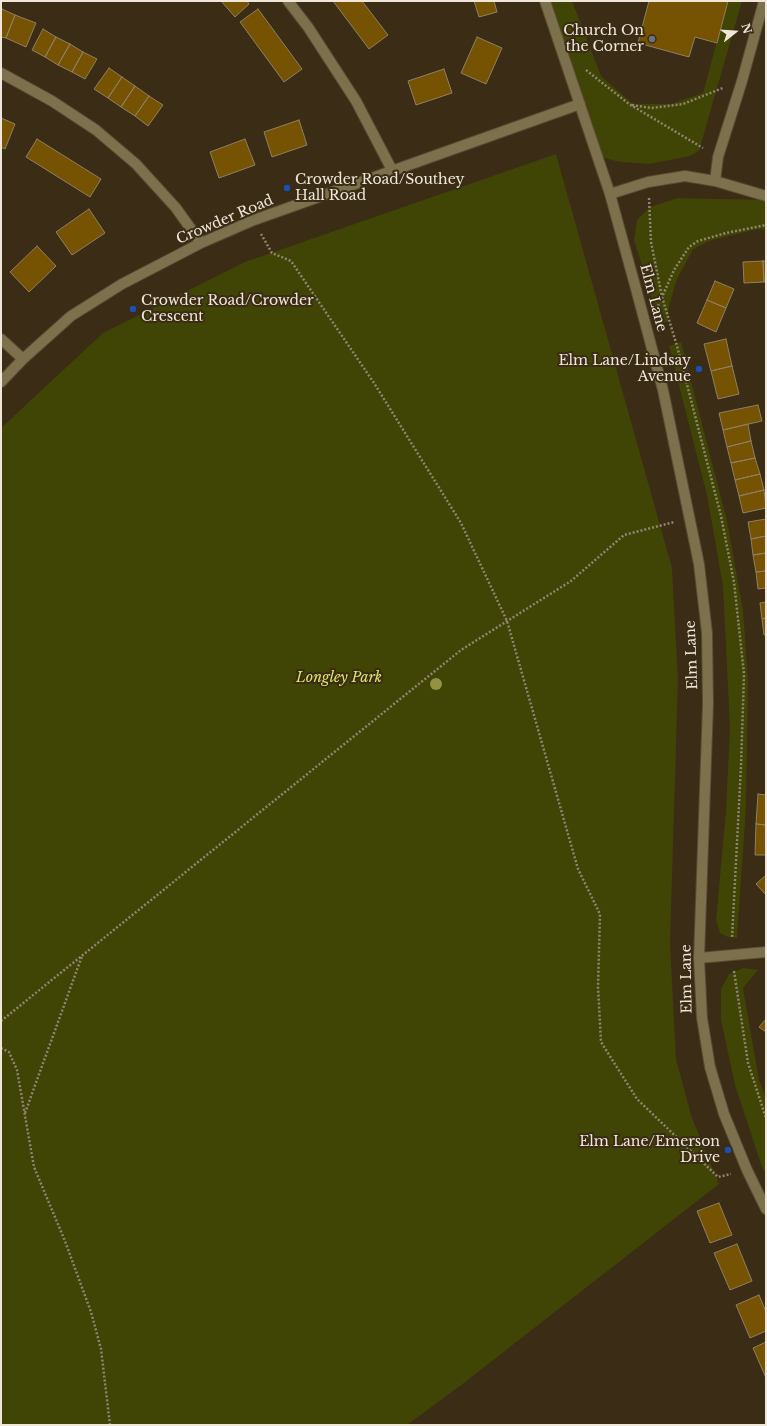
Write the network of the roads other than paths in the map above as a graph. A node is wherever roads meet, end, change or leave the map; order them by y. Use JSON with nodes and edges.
{"nodes":[{"id":1,"x":288,"y":1,"type":"edge"},
{"id":2,"x":545,"y":1,"type":"edge"},
{"id":3,"x":764,"y":1,"type":"edge"},
{"id":4,"x":763,"y":15,"type":"edge"},
{"id":5,"x":1,"y":73,"type":"edge"},
{"id":6,"x":580,"y":104,"type":"junction"},
{"id":7,"x":392,"y":170,"type":"junction"},
{"id":8,"x":715,"y":181,"type":"junction"},
{"id":9,"x":610,"y":194,"type":"junction"},
{"id":10,"x":766,"y":196,"type":"edge"},
{"id":11,"x":201,"y":243,"type":"junction"},
{"id":12,"x":1,"y":339,"type":"edge"},
{"id":13,"x":23,"y":358,"type":"junction"},
{"id":14,"x":1,"y":382,"type":"edge"},
{"id":15,"x":766,"y":952,"type":"edge"},
{"id":16,"x":699,"y":958,"type":"junction"},
{"id":17,"x":766,"y":1209,"type":"edge"}],
"edges":[{"from":1,"to":7,"type":"street"},
{"from":2,"to":6,"type":"street","name":"Elm Lane"},
{"from":3,"to":4,"type":"street"},
{"from":4,"to":8,"type":"street"},
{"from":5,"to":11,"type":"street"},
{"from":6,"to":7,"type":"street","name":"Crowder Road"},
{"from":6,"to":9,"type":"street","name":"Elm Lane"},
{"from":7,"to":11,"type":"street","name":"Crowder Road"},
{"from":8,"to":9,"type":"street"},
{"from":8,"to":10,"type":"street"},
{"from":9,"to":16,"type":"street","name":"Elm Lane"},
{"from":11,"to":13,"type":"street","name":"Crowder Road"},
{"from":12,"to":13,"type":"street"},
{"from":13,"to":14,"type":"street","name":"Crowder Road"},
{"from":15,"to":16,"type":"street"},
{"from":16,"to":17,"type":"street","name":"Elm Lane"}]}
